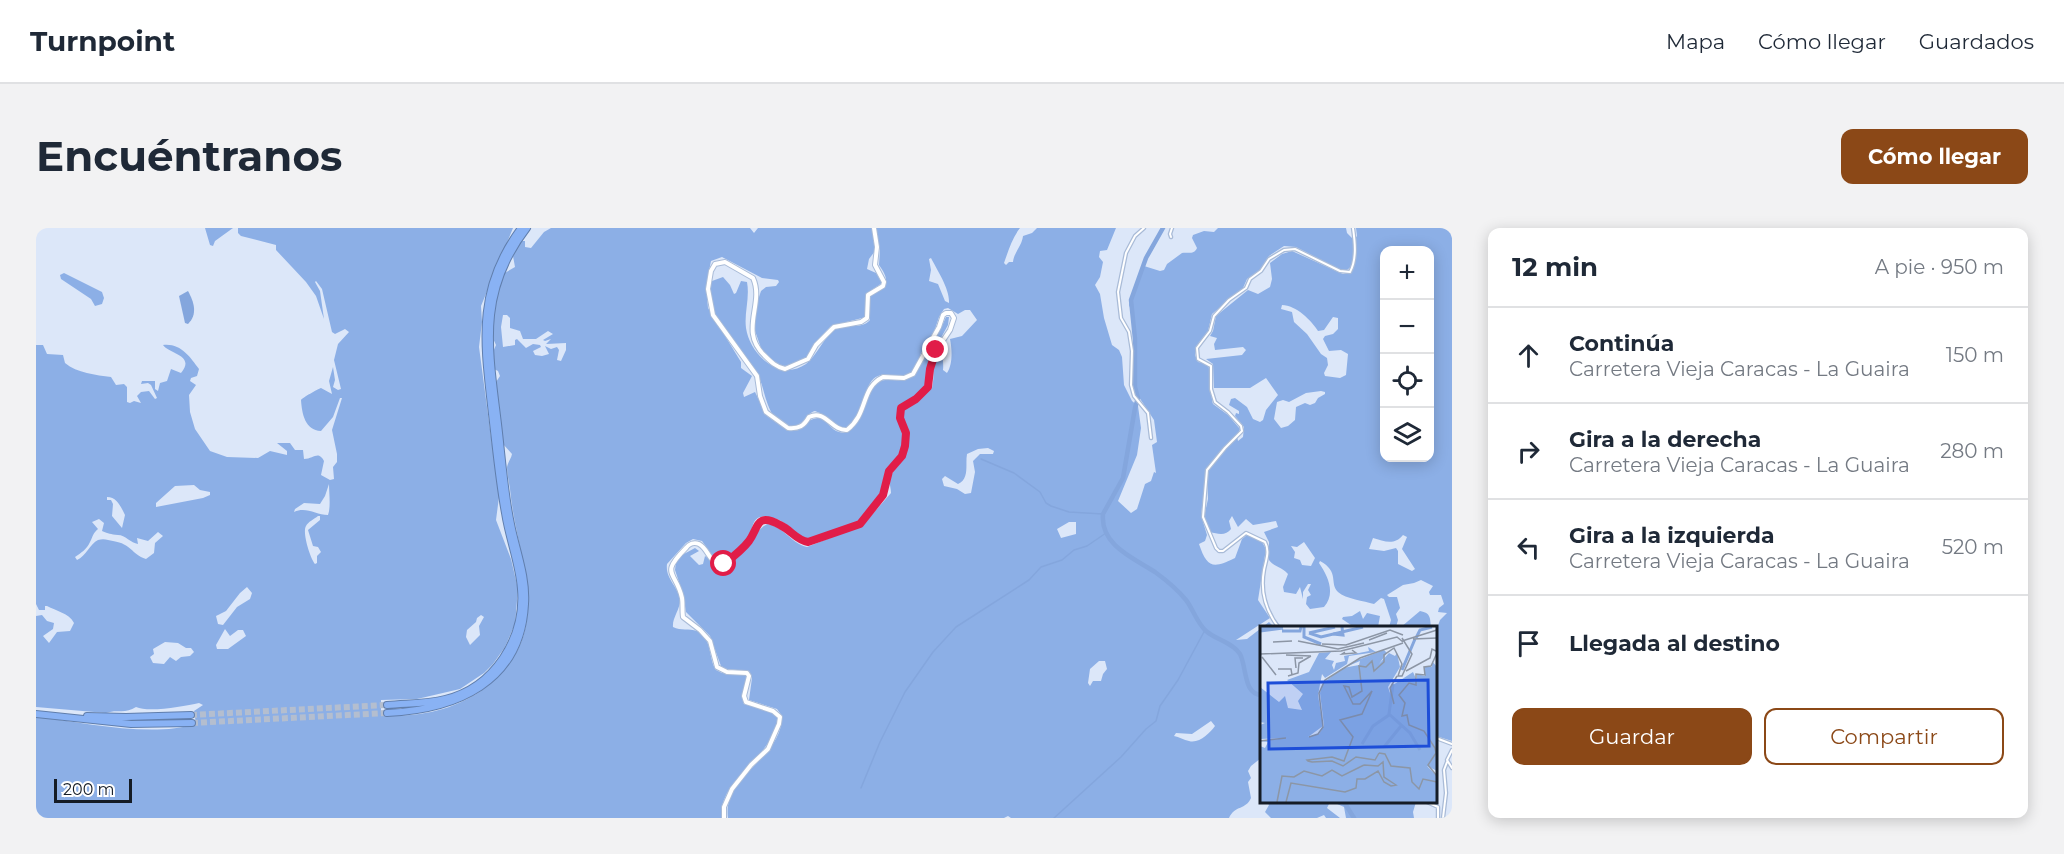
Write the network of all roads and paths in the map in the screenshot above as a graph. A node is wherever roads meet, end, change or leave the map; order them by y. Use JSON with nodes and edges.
{"nodes":[{"id":1,"x":521,"y":228,"type":"edge"},
{"id":2,"x":527,"y":228,"type":"edge"},
{"id":3,"x":874,"y":228,"type":"edge"},
{"id":4,"x":1144,"y":228,"type":"edge"},
{"id":5,"x":1172,"y":228,"type":"edge"},
{"id":6,"x":1353,"y":228,"type":"edge"},
{"id":7,"x":1171,"y":237,"type":"dead end"},
{"id":8,"x":1151,"y":438,"type":"dead end"},
{"id":9,"x":1278,"y":626,"type":"edge"},
{"id":10,"x":387,"y":705,"type":"tunnel mouth"},
{"id":11,"x":36,"y":712,"type":"edge"},
{"id":12,"x":387,"y":713,"type":"tunnel mouth"},
{"id":13,"x":191,"y":715,"type":"tunnel mouth"},
{"id":14,"x":192,"y":723,"type":"tunnel mouth"},
{"id":15,"x":1437,"y":738,"type":"edge"},
{"id":16,"x":1452,"y":744,"type":"edge"},
{"id":17,"x":1452,"y":750,"type":"edge"},
{"id":18,"x":1447,"y":762,"type":"junction"},
{"id":19,"x":1452,"y":768,"type":"edge"},
{"id":20,"x":1431,"y":803,"type":"edge"},
{"id":21,"x":723,"y":818,"type":"edge"},
{"id":22,"x":1438,"y":818,"type":"edge"},
{"id":23,"x":1443,"y":818,"type":"edge"}],
"edges":[{"from":1,"to":10,"type":"highway"},
{"from":2,"to":12,"type":"highway"},
{"from":3,"to":21,"type":"main road"},
{"from":4,"to":8,"type":"street"},
{"from":5,"to":7,"type":"street"},
{"from":6,"to":9,"type":"street"},
{"from":11,"to":13,"type":"highway"},
{"from":11,"to":14,"type":"highway"},
{"from":15,"to":16,"type":"street"},
{"from":17,"to":18,"type":"street"},
{"from":18,"to":19,"type":"street"},
{"from":18,"to":23,"type":"street"},
{"from":20,"to":22,"type":"street"}]}
